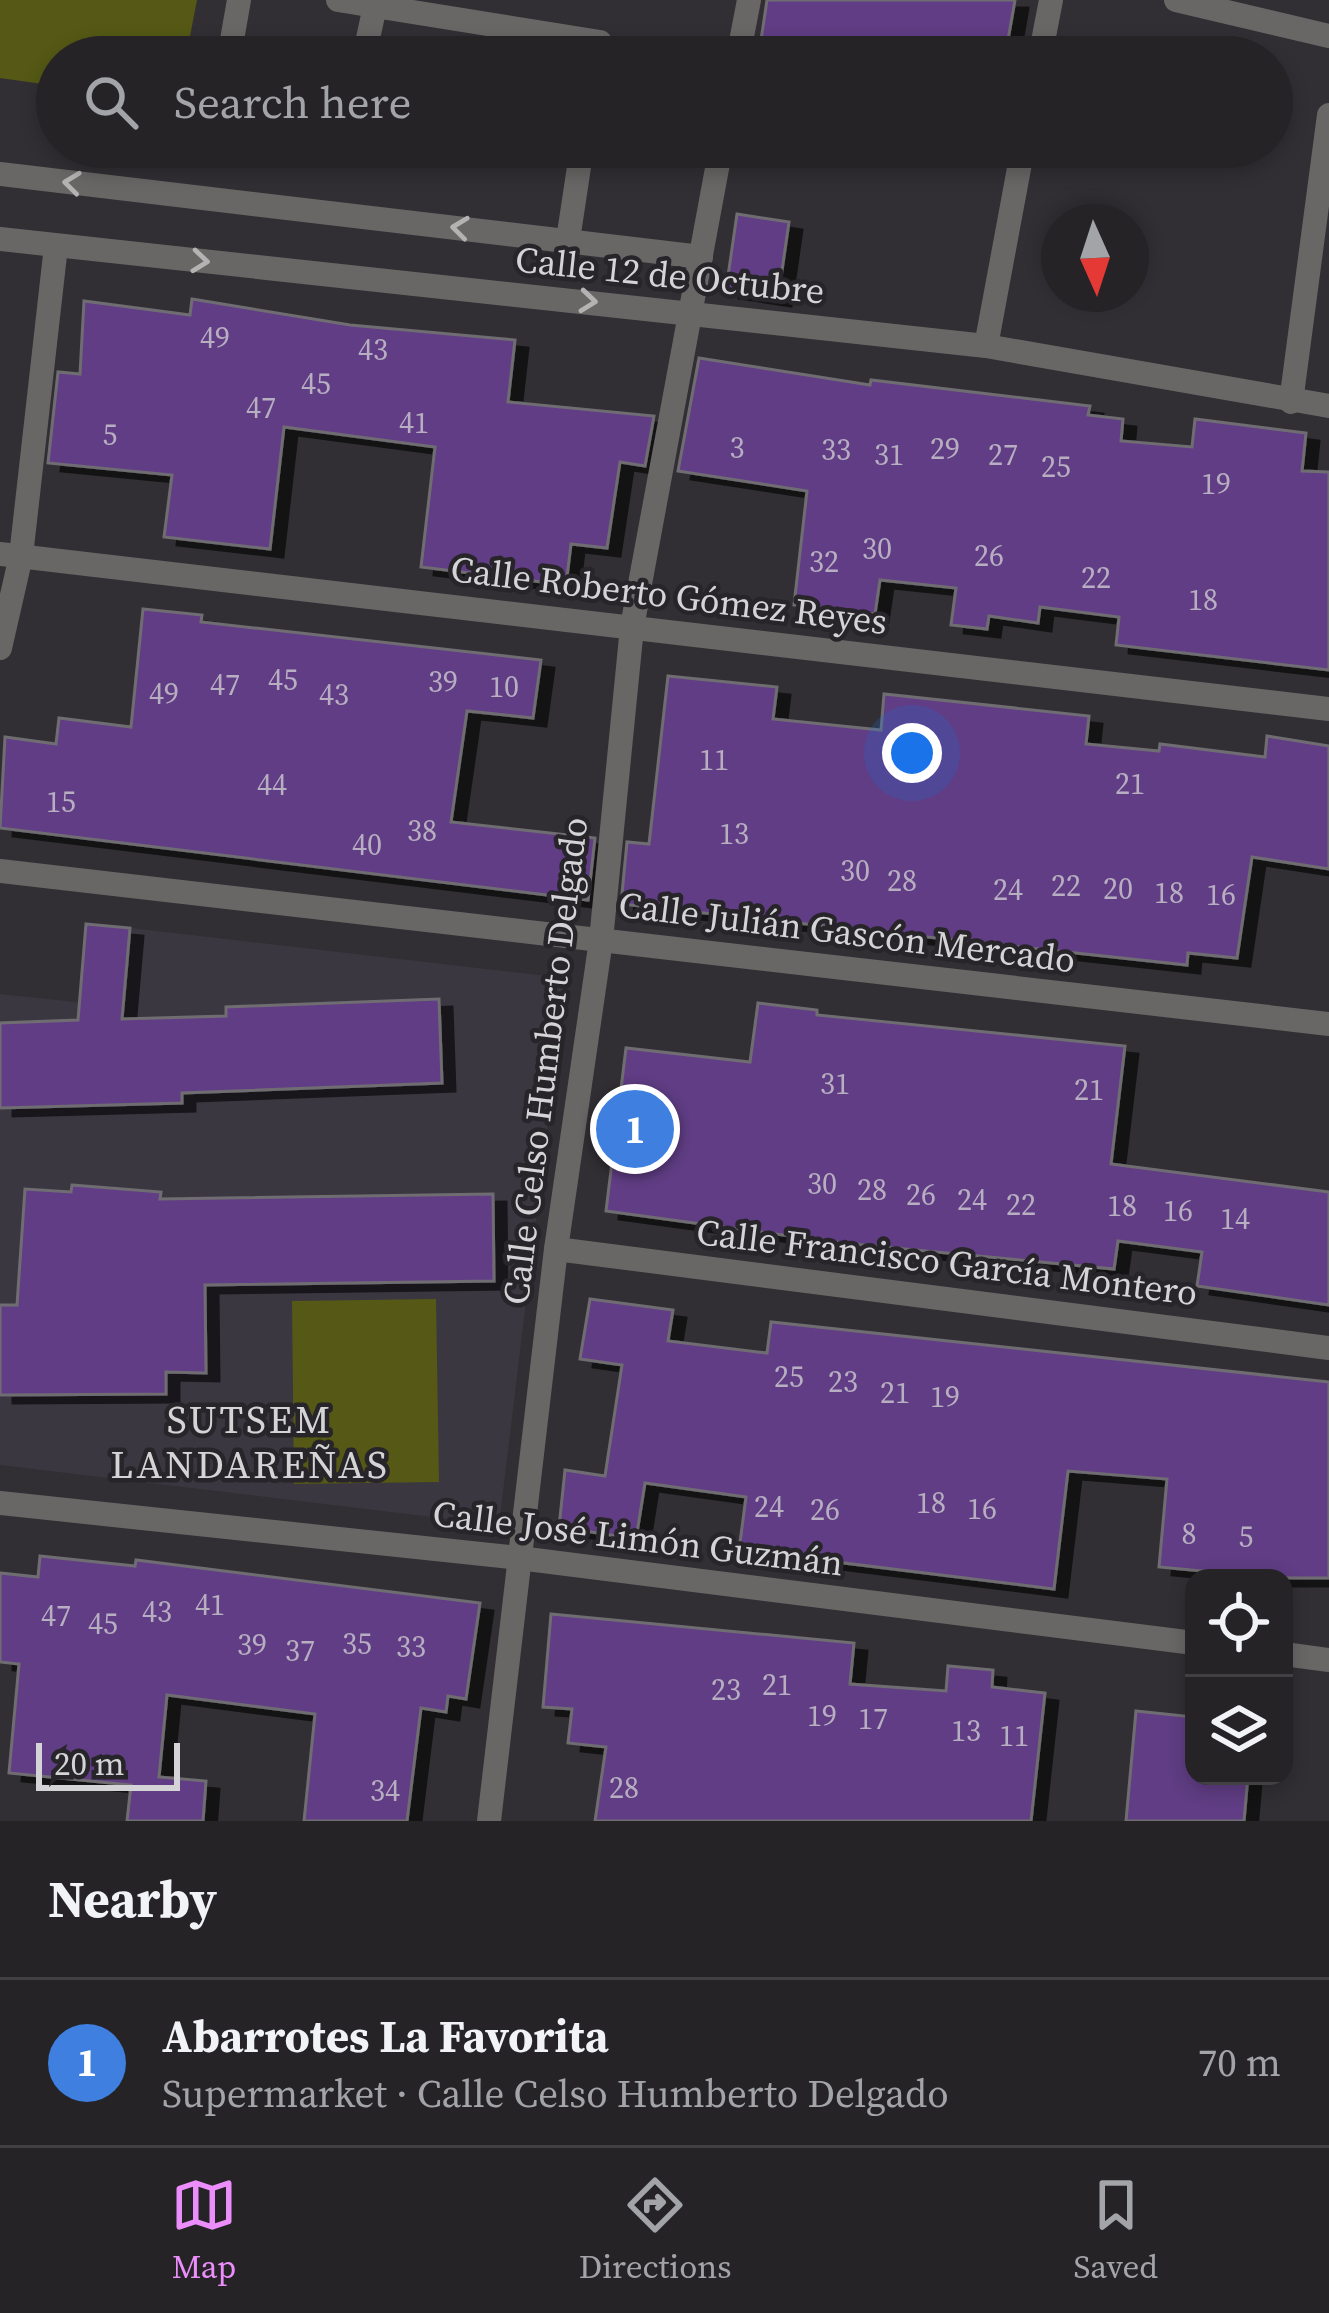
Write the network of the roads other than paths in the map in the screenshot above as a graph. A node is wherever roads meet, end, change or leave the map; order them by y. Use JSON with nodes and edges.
{"nodes":[{"id":1,"x":239,"y":0,"type":"edge"},
{"id":2,"x":338,"y":0,"type":"edge"},
{"id":3,"x":749,"y":0,"type":"edge"},
{"id":4,"x":1051,"y":0,"type":"edge"},
{"id":5,"x":1176,"y":0,"type":"edge"},
{"id":6,"x":375,"y":6,"type":"junction"},
{"id":7,"x":233,"y":36,"type":"edge"},
{"id":8,"x":369,"y":36,"type":"edge"},
{"id":9,"x":562,"y":36,"type":"edge"},
{"id":10,"x":742,"y":36,"type":"edge"},
{"id":11,"x":1044,"y":36,"type":"edge"},
{"id":12,"x":1329,"y":36,"type":"edge"},
{"id":13,"x":1329,"y":115,"type":"edge"},
{"id":14,"x":579,"y":168,"type":"edge"},
{"id":15,"x":718,"y":168,"type":"edge"},
{"id":16,"x":1019,"y":168,"type":"edge"},
{"id":17,"x":0,"y":174,"type":"edge"},
{"id":18,"x":0,"y":239,"type":"edge"},
{"id":19,"x":568,"y":240,"type":"junction"},
{"id":20,"x":56,"y":246,"type":"junction"},
{"id":21,"x":701,"y":257,"type":"junction"},
{"id":22,"x":688,"y":312,"type":"junction"},
{"id":23,"x":986,"y":346,"type":"junction"},
{"id":24,"x":1291,"y":402,"type":"junction"},
{"id":25,"x":1329,"y":406,"type":"edge"},
{"id":26,"x":10,"y":555,"type":"edge"},
{"id":27,"x":632,"y":627,"type":"junction"},
{"id":28,"x":0,"y":649,"type":"edge"},
{"id":29,"x":1329,"y":709,"type":"edge"},
{"id":30,"x":0,"y":871,"type":"edge"},
{"id":31,"x":601,"y":940,"type":"junction"},
{"id":32,"x":1329,"y":1024,"type":"edge"},
{"id":33,"x":556,"y":1249,"type":"junction"},
{"id":34,"x":1329,"y":1348,"type":"edge"},
{"id":35,"x":0,"y":1503,"type":"edge"},
{"id":36,"x":519,"y":1558,"type":"junction"},
{"id":37,"x":1185,"y":1642,"type":"edge"},
{"id":38,"x":1293,"y":1655,"type":"edge"},
{"id":39,"x":1329,"y":1660,"type":"edge"},
{"id":40,"x":489,"y":1821,"type":"edge"}],
"edges":[{"from":1,"to":7,"type":"street"},
{"from":2,"to":6,"type":"street"},
{"from":3,"to":10,"type":"street"},
{"from":4,"to":11,"type":"street"},
{"from":5,"to":12,"type":"street"},
{"from":6,"to":8,"type":"street"},
{"from":6,"to":9,"type":"street"},
{"from":13,"to":24,"type":"street"},
{"from":14,"to":19,"type":"street"},
{"from":15,"to":21,"type":"street","name":"Calle Celso Humberto Delgado"},
{"from":16,"to":23,"type":"street"},
{"from":19,"to":17,"type":"street","name":"Calle 12 de Octubre","one_way":true},
{"from":18,"to":20,"type":"street","name":"Calle 12 de Octubre"},
{"from":19,"to":21,"type":"street","name":"Calle 12 de Octubre"},
{"from":20,"to":22,"type":"street","name":"Calle 12 de Octubre","one_way":true},
{"from":20,"to":26,"type":"street"},
{"from":21,"to":22,"type":"street","name":"Calle Celso Humberto Delgado"},
{"from":22,"to":23,"type":"street","name":"Calle 12 de Octubre"},
{"from":22,"to":27,"type":"street","name":"Calle Celso Humberto Delgado"},
{"from":23,"to":24,"type":"street","name":"Calle 12 de Octubre"},
{"from":24,"to":25,"type":"street","name":"Calle 12 de Octubre"},
{"from":26,"to":27,"type":"street","name":"Calle Roberto Gómez Reyes"},
{"from":26,"to":28,"type":"street"},
{"from":27,"to":29,"type":"street","name":"Calle Roberto Gómez Reyes"},
{"from":27,"to":31,"type":"street","name":"Calle Celso Humberto Delgado"},
{"from":30,"to":31,"type":"street","name":"Calle Julián Gascón Mercado"},
{"from":31,"to":32,"type":"street","name":"Calle Julián Gascón Mercado"},
{"from":31,"to":33,"type":"street","name":"Calle Celso Humberto Delgado"},
{"from":33,"to":34,"type":"street","name":"Calle Francisco García Montero"},
{"from":33,"to":36,"type":"street","name":"Calle Celso Humberto Delgado"},
{"from":35,"to":36,"type":"street","name":"Calle José Limón Guzmán"},
{"from":36,"to":37,"type":"street","name":"Calle José Limón Guzmán"},
{"from":36,"to":40,"type":"street","name":"Calle Celso Humberto Delgado"},
{"from":38,"to":39,"type":"street"}]}
